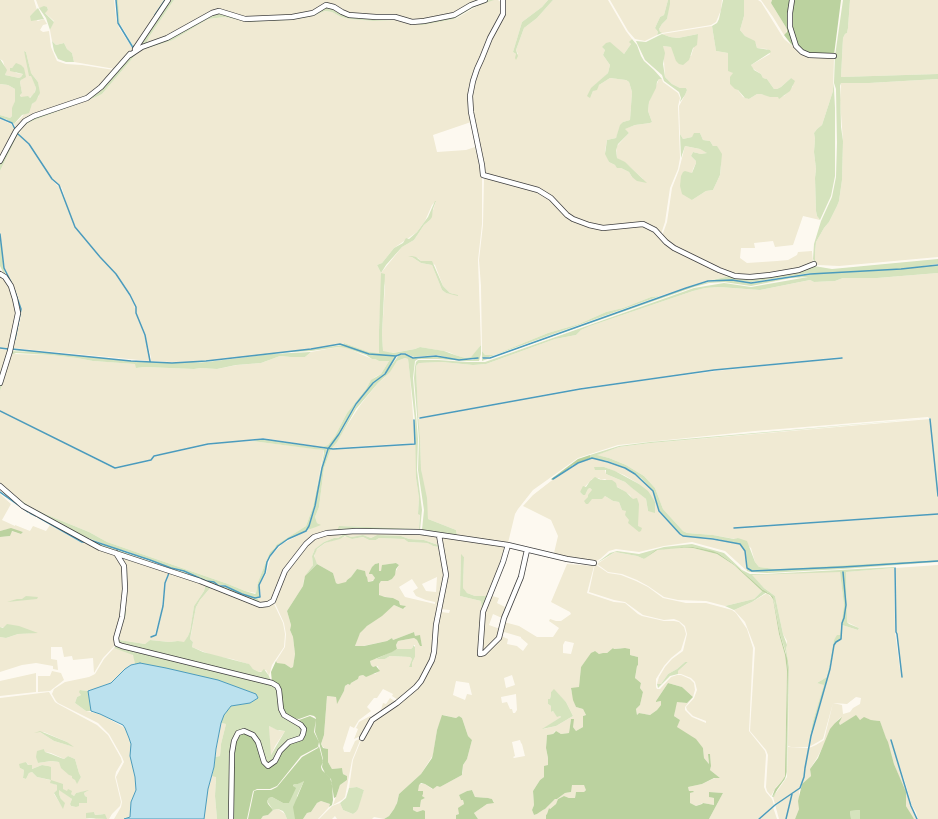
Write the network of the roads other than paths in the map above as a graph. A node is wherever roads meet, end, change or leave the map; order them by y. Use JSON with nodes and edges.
{"nodes":[{"id":1,"x":168,"y":0,"type":"edge"},
{"id":2,"x":485,"y":0,"type":"edge"},
{"id":3,"x":503,"y":0,"type":"edge"},
{"id":4,"x":792,"y":0,"type":"edge"},
{"id":5,"x":130,"y":55,"type":"junction"},
{"id":6,"x":834,"y":56,"type":"dead end"},
{"id":7,"x":0,"y":162,"type":"edge"},
{"id":8,"x":814,"y":264,"type":"dead end"},
{"id":9,"x":0,"y":274,"type":"edge"},
{"id":10,"x":0,"y":383,"type":"edge"},
{"id":11,"x":0,"y":486,"type":"edge"},
{"id":12,"x":439,"y":535,"type":"junction"},
{"id":13,"x":508,"y":545,"type":"junction"},
{"id":14,"x":527,"y":550,"type":"junction"},
{"id":15,"x":116,"y":553,"type":"junction"},
{"id":16,"x":594,"y":563,"type":"dead end"},
{"id":17,"x":362,"y":738,"type":"dead end"},
{"id":18,"x":231,"y":819,"type":"edge"}],
"edges":[{"from":1,"to":5,"type":"street"},
{"from":2,"to":5,"type":"street"},
{"from":3,"to":8,"type":"street"},
{"from":4,"to":6,"type":"street"},
{"from":5,"to":7,"type":"street"},
{"from":9,"to":10,"type":"street"},
{"from":11,"to":15,"type":"street"},
{"from":12,"to":13,"type":"street"},
{"from":12,"to":15,"type":"street"},
{"from":12,"to":17,"type":"street"},
{"from":13,"to":14,"type":"street"},
{"from":13,"to":14,"type":"street"},
{"from":14,"to":16,"type":"street"},
{"from":15,"to":18,"type":"street"}]}
